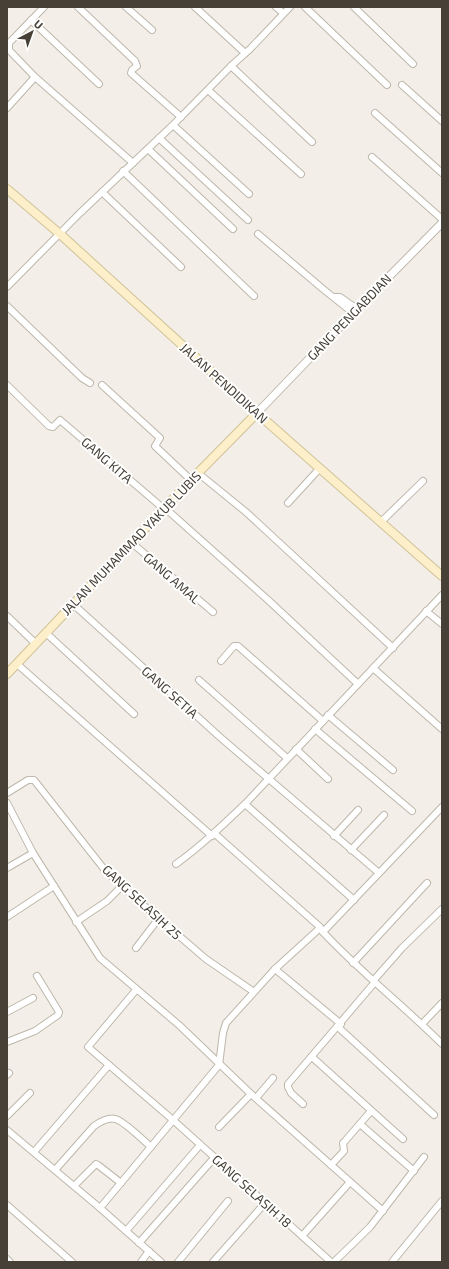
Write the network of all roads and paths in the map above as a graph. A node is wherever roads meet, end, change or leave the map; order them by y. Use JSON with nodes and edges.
{"nodes":[{"id":1,"x":44,"y":7,"type":"edge"},
{"id":2,"x":78,"y":7,"type":"edge"},
{"id":3,"x":126,"y":7,"type":"edge"},
{"id":4,"x":195,"y":7,"type":"edge"},
{"id":5,"x":276,"y":7,"type":"edge"},
{"id":6,"x":290,"y":7,"type":"edge"},
{"id":7,"x":305,"y":7,"type":"edge"},
{"id":8,"x":354,"y":7,"type":"edge"},
{"id":9,"x":283,"y":13,"type":"junction"},
{"id":10,"x":31,"y":20,"type":"junction"},
{"id":11,"x":152,"y":30,"type":"dead end"},
{"id":12,"x":245,"y":53,"type":"junction"},
{"id":13,"x":412,"y":64,"type":"dead end"},
{"id":14,"x":230,"y":66,"type":"junction"},
{"id":15,"x":35,"y":77,"type":"junction"},
{"id":16,"x":99,"y":84,"type":"dead end"},
{"id":17,"x":402,"y":85,"type":"dead end"},
{"id":18,"x":387,"y":86,"type":"dead end"},
{"id":19,"x":208,"y":90,"type":"junction"},
{"id":20,"x":7,"y":108,"type":"edge"},
{"id":21,"x":375,"y":113,"type":"dead end"},
{"id":22,"x":181,"y":117,"type":"junction"},
{"id":23,"x":442,"y":121,"type":"edge"},
{"id":24,"x":173,"y":125,"type":"junction"},
{"id":25,"x":160,"y":138,"type":"junction"},
{"id":26,"x":312,"y":142,"type":"dead end"},
{"id":27,"x":148,"y":149,"type":"junction"},
{"id":28,"x":372,"y":157,"type":"dead end"},
{"id":29,"x":133,"y":163,"type":"junction"},
{"id":30,"x":123,"y":171,"type":"junction"},
{"id":31,"x":442,"y":173,"type":"edge"},
{"id":32,"x":301,"y":174,"type":"dead end"},
{"id":33,"x":7,"y":189,"type":"edge"},
{"id":34,"x":102,"y":192,"type":"junction"},
{"id":35,"x":249,"y":194,"type":"dead end"},
{"id":36,"x":442,"y":219,"type":"edge"},
{"id":37,"x":248,"y":220,"type":"dead end"},
{"id":38,"x":442,"y":223,"type":"edge"},
{"id":39,"x":233,"y":229,"type":"dead end"},
{"id":40,"x":60,"y":234,"type":"junction"},
{"id":41,"x":258,"y":234,"type":"dead end"},
{"id":42,"x":180,"y":267,"type":"dead end"},
{"id":43,"x":7,"y":287,"type":"edge"},
{"id":44,"x":254,"y":296,"type":"dead end"},
{"id":45,"x":7,"y":306,"type":"edge"},
{"id":46,"x":355,"y":311,"type":"junction"},
{"id":47,"x":90,"y":383,"type":"dead end"},
{"id":48,"x":7,"y":385,"type":"edge"},
{"id":49,"x":102,"y":385,"type":"dead end"},
{"id":50,"x":257,"y":413,"type":"junction"},
{"id":51,"x":320,"y":468,"type":"junction"},
{"id":52,"x":198,"y":473,"type":"junction"},
{"id":53,"x":191,"y":480,"type":"junction"},
{"id":54,"x":423,"y":481,"type":"dead end"},
{"id":55,"x":288,"y":503,"type":"dead end"},
{"id":56,"x":164,"y":508,"type":"junction"},
{"id":57,"x":381,"y":522,"type":"junction"},
{"id":58,"x":132,"y":543,"type":"junction"},
{"id":59,"x":442,"y":576,"type":"edge"},
{"id":60,"x":442,"y":595,"type":"edge"},
{"id":61,"x":73,"y":604,"type":"junction"},
{"id":62,"x":426,"y":611,"type":"junction"},
{"id":63,"x":213,"y":612,"type":"dead end"},
{"id":64,"x":7,"y":616,"type":"edge"},
{"id":65,"x":442,"y":624,"type":"edge"},
{"id":66,"x":46,"y":633,"type":"junction"},
{"id":67,"x":36,"y":644,"type":"junction"},
{"id":68,"x":393,"y":648,"type":"junction"},
{"id":69,"x":221,"y":661,"type":"dead end"},
{"id":70,"x":17,"y":664,"type":"junction"},
{"id":71,"x":373,"y":668,"type":"junction"},
{"id":72,"x":8,"y":672,"type":"edge"},
{"id":73,"x":199,"y":680,"type":"dead end"},
{"id":74,"x":358,"y":684,"type":"junction"},
{"id":75,"x":134,"y":714,"type":"dead end"},
{"id":76,"x":328,"y":715,"type":"junction"},
{"id":77,"x":323,"y":721,"type":"junction"},
{"id":78,"x":315,"y":729,"type":"junction"},
{"id":79,"x":442,"y":729,"type":"edge"},
{"id":80,"x":296,"y":749,"type":"junction"},
{"id":81,"x":287,"y":758,"type":"junction"},
{"id":82,"x":393,"y":770,"type":"dead end"},
{"id":83,"x":268,"y":778,"type":"junction"},
{"id":84,"x":328,"y":779,"type":"dead end"},
{"id":85,"x":7,"y":793,"type":"edge"},
{"id":86,"x":7,"y":803,"type":"edge"},
{"id":87,"x":245,"y":804,"type":"junction"},
{"id":88,"x":442,"y":807,"type":"edge"},
{"id":89,"x":358,"y":810,"type":"dead end"},
{"id":90,"x":412,"y":811,"type":"dead end"},
{"id":91,"x":384,"y":815,"type":"dead end"},
{"id":92,"x":213,"y":834,"type":"junction"},
{"id":93,"x":334,"y":836,"type":"junction"},
{"id":94,"x":351,"y":850,"type":"junction"},
{"id":95,"x":33,"y":853,"type":"junction"},
{"id":96,"x":176,"y":864,"type":"dead end"},
{"id":97,"x":7,"y":868,"type":"edge"},
{"id":98,"x":379,"y":873,"type":"junction"},
{"id":99,"x":427,"y":883,"type":"dead end"},
{"id":100,"x":54,"y":886,"type":"junction"},
{"id":101,"x":122,"y":886,"type":"junction"},
{"id":102,"x":354,"y":900,"type":"junction"},
{"id":103,"x":442,"y":909,"type":"edge"},
{"id":104,"x":7,"y":917,"type":"edge"},
{"id":105,"x":159,"y":918,"type":"junction"},
{"id":106,"x":76,"y":922,"type":"junction"},
{"id":107,"x":321,"y":930,"type":"junction"},
{"id":108,"x":136,"y":948,"type":"dead end"},
{"id":109,"x":353,"y":963,"type":"junction"},
{"id":110,"x":275,"y":969,"type":"junction"},
{"id":111,"x":37,"y":976,"type":"dead end"},
{"id":112,"x":374,"y":981,"type":"junction"},
{"id":113,"x":136,"y":990,"type":"junction"},
{"id":114,"x":254,"y":992,"type":"junction"},
{"id":115,"x":33,"y":998,"type":"dead end"},
{"id":116,"x":442,"y":1003,"type":"edge"},
{"id":117,"x":7,"y":1012,"type":"edge"},
{"id":118,"x":422,"y":1024,"type":"junction"},
{"id":119,"x":339,"y":1026,"type":"junction"},
{"id":120,"x":7,"y":1042,"type":"edge"},
{"id":121,"x":442,"y":1043,"type":"edge"},
{"id":122,"x":312,"y":1057,"type":"junction"},
{"id":123,"x":109,"y":1065,"type":"junction"},
{"id":124,"x":219,"y":1065,"type":"junction"},
{"id":125,"x":273,"y":1078,"type":"dead end"},
{"id":126,"x":30,"y":1093,"type":"dead end"},
{"id":127,"x":253,"y":1096,"type":"junction"},
{"id":128,"x":303,"y":1104,"type":"dead end"},
{"id":129,"x":371,"y":1111,"type":"junction"},
{"id":130,"x":434,"y":1115,"type":"dead end"},
{"id":131,"x":7,"y":1116,"type":"edge"},
{"id":132,"x":173,"y":1120,"type":"junction"},
{"id":133,"x":360,"y":1124,"type":"junction"},
{"id":134,"x":219,"y":1127,"type":"dead end"},
{"id":135,"x":7,"y":1130,"type":"edge"},
{"id":136,"x":403,"y":1139,"type":"dead end"},
{"id":137,"x":200,"y":1145,"type":"junction"},
{"id":138,"x":151,"y":1147,"type":"junction"},
{"id":139,"x":34,"y":1152,"type":"junction"},
{"id":140,"x":424,"y":1157,"type":"dead end"},
{"id":141,"x":214,"y":1158,"type":"junction"},
{"id":142,"x":331,"y":1165,"type":"junction"},
{"id":143,"x":55,"y":1170,"type":"junction"},
{"id":144,"x":414,"y":1171,"type":"junction"},
{"id":145,"x":350,"y":1182,"type":"junction"},
{"id":146,"x":121,"y":1183,"type":"junction"},
{"id":147,"x":74,"y":1186,"type":"junction"},
{"id":148,"x":228,"y":1201,"type":"dead end"},
{"id":149,"x":442,"y":1201,"type":"edge"},
{"id":150,"x":264,"y":1202,"type":"junction"},
{"id":151,"x":7,"y":1205,"type":"edge"},
{"id":152,"x":100,"y":1208,"type":"junction"},
{"id":153,"x":383,"y":1211,"type":"junction"},
{"id":154,"x":126,"y":1231,"type":"junction"},
{"id":155,"x":302,"y":1236,"type":"junction"},
{"id":156,"x":140,"y":1243,"type":"junction"},
{"id":157,"x":149,"y":1251,"type":"junction"},
{"id":158,"x":7,"y":1259,"type":"edge"},
{"id":159,"x":10,"y":1262,"type":"edge"},
{"id":160,"x":72,"y":1262,"type":"edge"},
{"id":161,"x":141,"y":1262,"type":"edge"},
{"id":162,"x":161,"y":1262,"type":"edge"},
{"id":163,"x":178,"y":1262,"type":"edge"},
{"id":164,"x":213,"y":1262,"type":"edge"},
{"id":165,"x":331,"y":1262,"type":"edge"},
{"id":166,"x":334,"y":1262,"type":"edge"},
{"id":167,"x":392,"y":1262,"type":"edge"}],
"edges":[{"from":1,"to":10,"type":"street"},
{"from":2,"to":22,"type":"street"},
{"from":3,"to":11,"type":"street"},
{"from":4,"to":12,"type":"street"},
{"from":5,"to":9,"type":"street"},
{"from":6,"to":9,"type":"street"},
{"from":7,"to":18,"type":"street"},
{"from":8,"to":13,"type":"street"},
{"from":9,"to":12,"type":"street"},
{"from":10,"to":15,"type":"street"},
{"from":10,"to":16,"type":"street"},
{"from":12,"to":14,"type":"street"},
{"from":14,"to":19,"type":"street"},
{"from":14,"to":26,"type":"street"},
{"from":15,"to":20,"type":"street"},
{"from":15,"to":29,"type":"street"},
{"from":17,"to":23,"type":"street"},
{"from":19,"to":22,"type":"street"},
{"from":19,"to":32,"type":"street"},
{"from":21,"to":31,"type":"street"},
{"from":22,"to":24,"type":"street"},
{"from":24,"to":25,"type":"street"},
{"from":24,"to":35,"type":"street"},
{"from":25,"to":27,"type":"street"},
{"from":25,"to":37,"type":"street"},
{"from":27,"to":29,"type":"street"},
{"from":27,"to":39,"type":"street"},
{"from":28,"to":36,"type":"street"},
{"from":29,"to":30,"type":"street"},
{"from":30,"to":34,"type":"street"},
{"from":30,"to":44,"type":"street"},
{"from":33,"to":40,"type":"main road","name":"JALAN PENDIDIKAN"},
{"from":34,"to":40,"type":"street"},
{"from":34,"to":42,"type":"street"},
{"from":38,"to":46,"type":"street","name":"GANG PENGABDIAN"},
{"from":40,"to":43,"type":"street"},
{"from":40,"to":50,"type":"main road","name":"JALAN PENDIDIKAN"},
{"from":41,"to":46,"type":"street"},
{"from":45,"to":47,"type":"street"},
{"from":46,"to":50,"type":"street","name":"GANG PENGABDIAN"},
{"from":48,"to":56,"type":"street","name":"GANG KITA"},
{"from":49,"to":53,"type":"street"},
{"from":50,"to":51,"type":"main road","name":"JALAN PENDIDIKAN"},
{"from":50,"to":52,"type":"main road","name":"JALAN MUHAMMAD YAKUB LUBIS"},
{"from":51,"to":55,"type":"street"},
{"from":51,"to":57,"type":"main road","name":"JALAN PENDIDIKAN"},
{"from":52,"to":53,"type":"main road","name":"JALAN MUHAMMAD YAKUB LUBIS"},
{"from":52,"to":68,"type":"street"},
{"from":53,"to":56,"type":"main road","name":"JALAN MUHAMMAD YAKUB LUBIS"},
{"from":54,"to":57,"type":"street"},
{"from":56,"to":58,"type":"main road","name":"JALAN MUHAMMAD YAKUB LUBIS"},
{"from":56,"to":74,"type":"street"},
{"from":57,"to":59,"type":"main road","name":"JALAN PENDIDIKAN"},
{"from":58,"to":61,"type":"main road","name":"JALAN MUHAMMAD YAKUB LUBIS"},
{"from":58,"to":63,"type":"street","name":"GANG AMAL"},
{"from":60,"to":62,"type":"street"},
{"from":61,"to":66,"type":"main road","name":"JALAN MUHAMMAD YAKUB LUBIS"},
{"from":61,"to":83,"type":"street","name":"GANG SETIA"},
{"from":62,"to":65,"type":"street"},
{"from":62,"to":68,"type":"street"},
{"from":64,"to":67,"type":"street"},
{"from":66,"to":67,"type":"main road","name":"JALAN MUHAMMAD YAKUB LUBIS"},
{"from":66,"to":75,"type":"street"},
{"from":67,"to":70,"type":"main road","name":"JALAN MUHAMMAD YAKUB LUBIS"},
{"from":68,"to":71,"type":"street"},
{"from":69,"to":77,"type":"street"},
{"from":70,"to":72,"type":"main road","name":"JALAN MUHAMMAD YAKUB LUBIS"},
{"from":70,"to":92,"type":"street"},
{"from":71,"to":74,"type":"street"},
{"from":71,"to":79,"type":"street"},
{"from":73,"to":81,"type":"street"},
{"from":74,"to":76,"type":"street"},
{"from":76,"to":77,"type":"street"},
{"from":76,"to":82,"type":"street"},
{"from":77,"to":78,"type":"street"},
{"from":78,"to":80,"type":"street"},
{"from":78,"to":90,"type":"street"},
{"from":80,"to":81,"type":"street"},
{"from":80,"to":84,"type":"street"},
{"from":81,"to":83,"type":"street"},
{"from":83,"to":87,"type":"street"},
{"from":83,"to":93,"type":"street","name":"GANG SETIA"},
{"from":85,"to":101,"type":"street","name":"GANG SELASIH 25"},
{"from":86,"to":95,"type":"street"},
{"from":87,"to":92,"type":"street"},
{"from":87,"to":102,"type":"street"},
{"from":88,"to":98,"type":"street"},
{"from":89,"to":93,"type":"street"},
{"from":91,"to":94,"type":"street"},
{"from":92,"to":96,"type":"street"},
{"from":92,"to":107,"type":"street"},
{"from":93,"to":94,"type":"street","name":"GANG SETIA"},
{"from":94,"to":98,"type":"street","name":"GANG SETIA"},
{"from":95,"to":97,"type":"street"},
{"from":95,"to":100,"type":"street"},
{"from":98,"to":102,"type":"street"},
{"from":99,"to":109,"type":"street"},
{"from":100,"to":104,"type":"street"},
{"from":100,"to":106,"type":"street"},
{"from":101,"to":105,"type":"street","name":"GANG SELASIH 25"},
{"from":101,"to":106,"type":"street"},
{"from":102,"to":107,"type":"street"},
{"from":103,"to":112,"type":"street"},
{"from":105,"to":108,"type":"street"},
{"from":105,"to":114,"type":"street","name":"GANG SELASIH 25"},
{"from":106,"to":113,"type":"street"},
{"from":107,"to":109,"type":"street"},
{"from":107,"to":110,"type":"street"},
{"from":109,"to":112,"type":"street"},
{"from":110,"to":114,"type":"street"},
{"from":110,"to":119,"type":"street"},
{"from":111,"to":120,"type":"street"},
{"from":112,"to":118,"type":"street"},
{"from":112,"to":119,"type":"street"},
{"from":113,"to":123,"type":"street","name":"GANG SELASIH 18"},
{"from":113,"to":124,"type":"street"},
{"from":114,"to":124,"type":"street"},
{"from":115,"to":117,"type":"street"},
{"from":116,"to":118,"type":"street"},
{"from":118,"to":121,"type":"street"},
{"from":119,"to":122,"type":"street"},
{"from":119,"to":130,"type":"street"},
{"from":122,"to":128,"type":"street"},
{"from":122,"to":129,"type":"street"},
{"from":123,"to":132,"type":"street","name":"GANG SELASIH 18"},
{"from":123,"to":139,"type":"street"},
{"from":124,"to":127,"type":"street"},
{"from":124,"to":132,"type":"street"},
{"from":125,"to":127,"type":"street"},
{"from":126,"to":131,"type":"street"},
{"from":127,"to":134,"type":"street"},
{"from":127,"to":142,"type":"street"},
{"from":129,"to":133,"type":"street"},
{"from":129,"to":136,"type":"street"},
{"from":132,"to":137,"type":"street","name":"GANG SELASIH 18"},
{"from":132,"to":138,"type":"street"},
{"from":133,"to":142,"type":"street"},
{"from":133,"to":144,"type":"street"},
{"from":135,"to":139,"type":"street"},
{"from":137,"to":141,"type":"street","name":"GANG SELASIH 18"},
{"from":137,"to":154,"type":"street"},
{"from":138,"to":143,"type":"street"},
{"from":138,"to":146,"type":"street"},
{"from":139,"to":143,"type":"street"},
{"from":140,"to":144,"type":"street"},
{"from":141,"to":150,"type":"street","name":"GANG SELASIH 18"},
{"from":141,"to":156,"type":"street"},
{"from":142,"to":145,"type":"street"},
{"from":143,"to":147,"type":"street"},
{"from":144,"to":153,"type":"street"},
{"from":145,"to":153,"type":"street"},
{"from":145,"to":155,"type":"street"},
{"from":146,"to":147,"type":"street"},
{"from":146,"to":152,"type":"street"},
{"from":147,"to":152,"type":"street"},
{"from":148,"to":163,"type":"street"},
{"from":149,"to":167,"type":"street"},
{"from":150,"to":155,"type":"street","name":"GANG SELASIH 18"},
{"from":150,"to":164,"type":"street"},
{"from":151,"to":160,"type":"street"},
{"from":152,"to":154,"type":"street"},
{"from":153,"to":166,"type":"street"},
{"from":154,"to":156,"type":"street"},
{"from":155,"to":165,"type":"street","name":"GANG SELASIH 18"},
{"from":156,"to":157,"type":"street"},
{"from":157,"to":161,"type":"street"},
{"from":157,"to":162,"type":"street"},
{"from":158,"to":159,"type":"street"}]}
